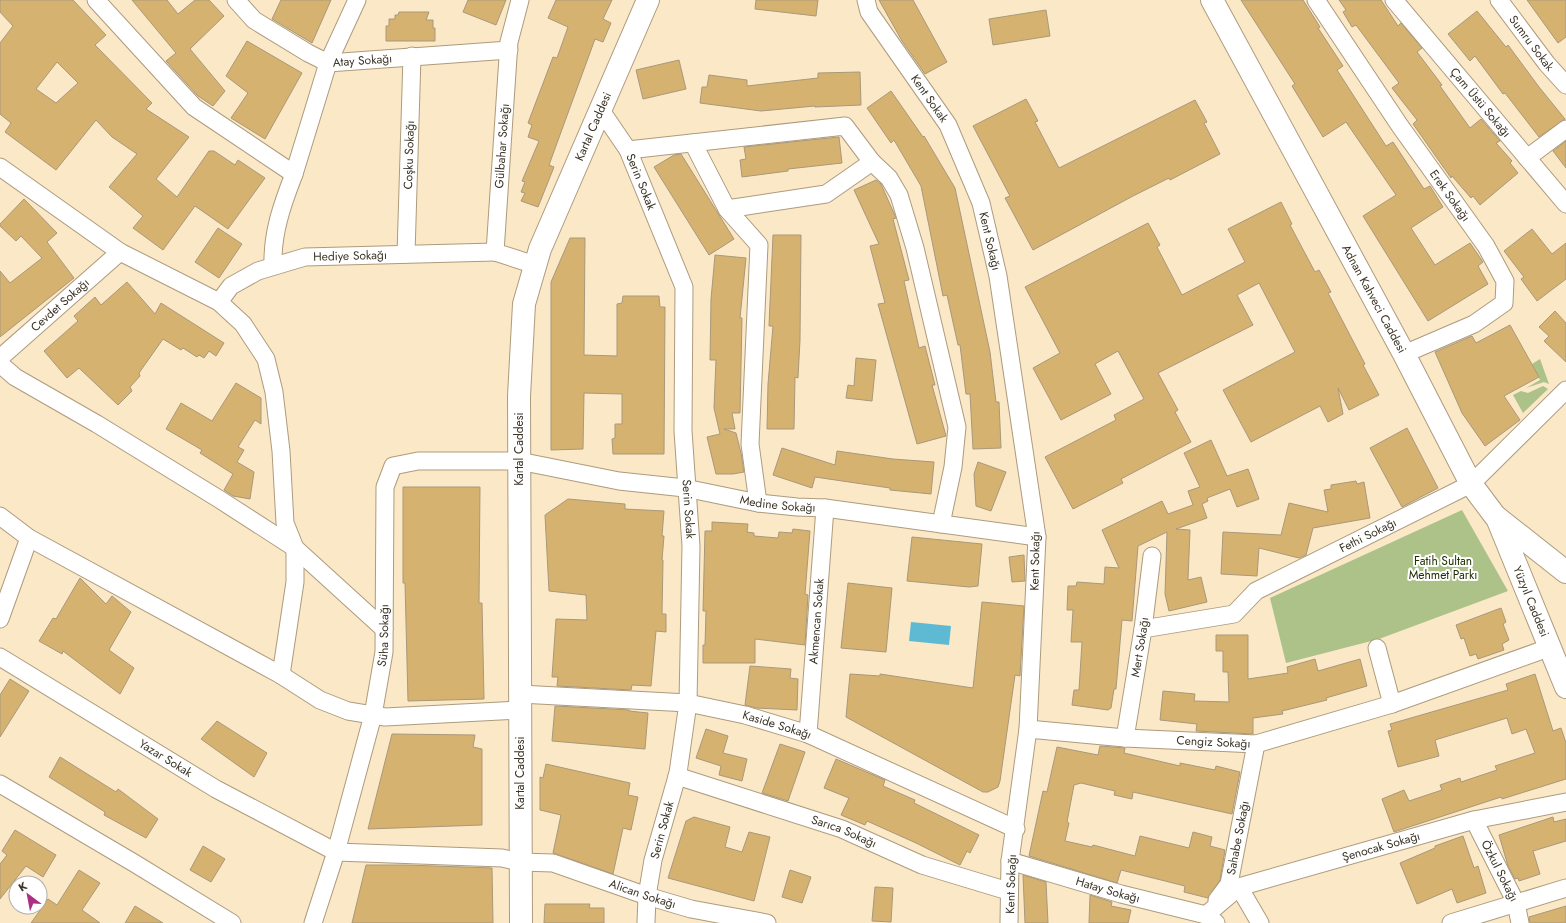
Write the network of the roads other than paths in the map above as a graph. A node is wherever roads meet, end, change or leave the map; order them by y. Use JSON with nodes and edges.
{"nodes":[{"id":1,"x":96,"y":0,"type":"edge"},
{"id":2,"x":236,"y":0,"type":"edge"},
{"id":3,"x":357,"y":0,"type":"edge"},
{"id":4,"x":520,"y":0,"type":"edge"},
{"id":5,"x":648,"y":0,"type":"edge"},
{"id":6,"x":866,"y":0,"type":"edge"},
{"id":7,"x":1212,"y":0,"type":"edge"},
{"id":8,"x":1316,"y":0,"type":"edge"},
{"id":9,"x":1394,"y":0,"type":"edge"},
{"id":10,"x":1500,"y":0,"type":"edge"},
{"id":11,"x":509,"y":50,"type":"junction"},
{"id":12,"x":412,"y":56,"type":"junction"},
{"id":13,"x":328,"y":64,"type":"junction"},
{"id":14,"x":1566,"y":85,"type":"edge"},
{"id":15,"x":600,"y":109,"type":"junction"},
{"id":16,"x":1566,"y":129,"type":"edge"},
{"id":17,"x":693,"y":143,"type":"junction"},
{"id":18,"x":628,"y":150,"type":"junction"},
{"id":19,"x":1527,"y":158,"type":"junction"},
{"id":20,"x":872,"y":162,"type":"junction"},
{"id":21,"x":0,"y":167,"type":"edge"},
{"id":22,"x":294,"y":174,"type":"junction"},
{"id":23,"x":982,"y":203,"type":"joint"},
{"id":24,"x":1566,"y":204,"type":"edge"},
{"id":25,"x":727,"y":209,"type":"junction"},
{"id":26,"x":120,"y":252,"type":"junction"},
{"id":27,"x":495,"y":252,"type":"junction"},
{"id":28,"x":406,"y":254,"type":"junction"},
{"id":29,"x":535,"y":265,"type":"junction"},
{"id":30,"x":273,"y":266,"type":"junction"},
{"id":31,"x":218,"y":302,"type":"junction"},
{"id":32,"x":1404,"y":354,"type":"junction"},
{"id":33,"x":0,"y":358,"type":"edge"},
{"id":34,"x":0,"y":364,"type":"edge"},
{"id":35,"x":1566,"y":390,"type":"edge"},
{"id":36,"x":519,"y":461,"type":"junction"},
{"id":37,"x":1471,"y":484,"type":"junction"},
{"id":38,"x":685,"y":488,"type":"junction"},
{"id":39,"x":758,"y":503,"type":"junction"},
{"id":40,"x":825,"y":508,"type":"junction"},
{"id":41,"x":0,"y":516,"type":"edge"},
{"id":42,"x":1495,"y":516,"type":"junction"},
{"id":43,"x":941,"y":524,"type":"junction"},
{"id":44,"x":1037,"y":537,"type":"junction"},
{"id":45,"x":28,"y":538,"type":"junction"},
{"id":46,"x":295,"y":548,"type":"junction"},
{"id":47,"x":1152,"y":556,"type":"dead end"},
{"id":48,"x":1566,"y":572,"type":"edge"},
{"id":49,"x":0,"y":619,"type":"edge"},
{"id":50,"x":384,"y":629,"type":"junction"},
{"id":51,"x":1143,"y":630,"type":"junction"},
{"id":52,"x":1551,"y":647,"type":"junction"},
{"id":53,"x":1377,"y":648,"type":"dead end"},
{"id":54,"x":0,"y":657,"type":"edge"},
{"id":55,"x":281,"y":675,"type":"junction"},
{"id":56,"x":1566,"y":687,"type":"edge"},
{"id":57,"x":520,"y":702,"type":"junction"},
{"id":58,"x":688,"y":703,"type":"junction"},
{"id":59,"x":1392,"y":704,"type":"junction"},
{"id":60,"x":373,"y":715,"type":"junction"},
{"id":61,"x":1028,"y":729,"type":"junction"},
{"id":62,"x":808,"y":734,"type":"junction"},
{"id":63,"x":1125,"y":738,"type":"junction"},
{"id":64,"x":1256,"y":744,"type":"junction"},
{"id":65,"x":677,"y":776,"type":"junction"},
{"id":66,"x":0,"y":784,"type":"edge"},
{"id":67,"x":1566,"y":802,"type":"edge"},
{"id":68,"x":1474,"y":820,"type":"junction"},
{"id":69,"x":1016,"y":829,"type":"junction"},
{"id":70,"x":336,"y":852,"type":"junction"},
{"id":71,"x":1010,"y":861,"type":"junction"},
{"id":72,"x":520,"y":862,"type":"junction"},
{"id":73,"x":1239,"y":888,"type":"junction"},
{"id":74,"x":1566,"y":888,"type":"edge"},
{"id":75,"x":1008,"y":891,"type":"junction"},
{"id":76,"x":647,"y":896,"type":"junction"},
{"id":77,"x":1516,"y":903,"type":"junction"},
{"id":78,"x":1207,"y":920,"type":"edge"},
{"id":79,"x":232,"y":923,"type":"edge"},
{"id":80,"x":313,"y":923,"type":"edge"},
{"id":81,"x":520,"y":923,"type":"edge"},
{"id":82,"x":646,"y":923,"type":"edge"},
{"id":83,"x":767,"y":923,"type":"edge"},
{"id":84,"x":1009,"y":923,"type":"edge"},
{"id":85,"x":1260,"y":923,"type":"edge"},
{"id":86,"x":1451,"y":923,"type":"edge"},
{"id":87,"x":1520,"y":923,"type":"edge"}],
"edges":[{"from":1,"to":22,"type":"street"},
{"from":2,"to":13,"type":"street","name":"Atay Sokağı"},
{"from":3,"to":13,"type":"street"},
{"from":4,"to":11,"type":"street","name":"Gülbahar Sokağı"},
{"from":5,"to":15,"type":"main road","name":"Kartal Caddesi"},
{"from":6,"to":23,"type":"street","name":"Kent Sokak"},
{"from":7,"to":32,"type":"main road","name":"Adnan Kahveci Caddesi"},
{"from":8,"to":32,"type":"street","name":"Erek Sokağı"},
{"from":9,"to":19,"type":"street","name":"Çam Üstü Sokağı"},
{"from":10,"to":14,"type":"street","name":"Sumru Sokak"},
{"from":11,"to":12,"type":"street","name":"Atay Sokağı"},
{"from":11,"to":27,"type":"street","name":"Gülbahar Sokağı"},
{"from":12,"to":13,"type":"street","name":"Atay Sokağı"},
{"from":12,"to":28,"type":"street","name":"Coşku Sokağı"},
{"from":13,"to":22,"type":"street"},
{"from":15,"to":18,"type":"street","name":"Serin Sokak"},
{"from":15,"to":29,"type":"main road","name":"Kartal Caddesi"},
{"from":16,"to":19,"type":"street"},
{"from":17,"to":18,"type":"street"},
{"from":17,"to":20,"type":"street"},
{"from":17,"to":25,"type":"street"},
{"from":18,"to":38,"type":"street","name":"Serin Sokak"},
{"from":19,"to":24,"type":"street","name":"Çam Üstü Sokağı"},
{"from":20,"to":25,"type":"street"},
{"from":20,"to":43,"type":"street"},
{"from":21,"to":26,"type":"street"},
{"from":22,"to":30,"type":"street"},
{"from":23,"to":44,"type":"street","name":"Kent Sokağı"},
{"from":25,"to":39,"type":"street"},
{"from":26,"to":31,"type":"street"},
{"from":26,"to":33,"type":"street","name":"Cevdet Sokağı"},
{"from":27,"to":28,"type":"street","name":"Hediye Sokağı"},
{"from":27,"to":29,"type":"street"},
{"from":28,"to":30,"type":"street","name":"Hediye Sokağı"},
{"from":29,"to":36,"type":"main road","name":"Kartal Caddesi"},
{"from":30,"to":31,"type":"street","name":"Hediye Sokağı"},
{"from":31,"to":46,"type":"street"},
{"from":32,"to":37,"type":"main road","name":"Adnan Kahveci Caddesi"},
{"from":34,"to":46,"type":"street"},
{"from":35,"to":37,"type":"street","name":"Fethi Sokağı"},
{"from":36,"to":38,"type":"street","name":"Medine Sokağı"},
{"from":36,"to":50,"type":"street","name":"Süha Sokağı"},
{"from":36,"to":57,"type":"main road","name":"Kartal Caddesi"},
{"from":37,"to":42,"type":"main road","name":"Adnan Kahveci Caddesi"},
{"from":37,"to":51,"type":"street","name":"Fethi Sokağı"},
{"from":38,"to":39,"type":"street","name":"Medine Sokağı"},
{"from":38,"to":58,"type":"street","name":"Serin Sokak"},
{"from":39,"to":40,"type":"street","name":"Medine Sokağı"},
{"from":40,"to":43,"type":"street","name":"Medine Sokağı"},
{"from":40,"to":62,"type":"street","name":"Akmencan Sokak"},
{"from":41,"to":45,"type":"street","name":"Kaside Sokağı"},
{"from":42,"to":48,"type":"main road","name":"Adnan Kahveci Caddesi"},
{"from":42,"to":52,"type":"main road","name":"Yüzyıl Caddesi"},
{"from":43,"to":44,"type":"street","name":"Medine Sokağı"},
{"from":44,"to":61,"type":"street","name":"Kent Sokağı"},
{"from":45,"to":49,"type":"street"},
{"from":45,"to":55,"type":"street","name":"Kaside Sokağı"},
{"from":46,"to":50,"type":"street"},
{"from":46,"to":55,"type":"street"},
{"from":47,"to":51,"type":"street","name":"Mert Sokağı"},
{"from":50,"to":60,"type":"street","name":"Süha Sokağı"},
{"from":51,"to":63,"type":"street","name":"Mert Sokağı"},
{"from":52,"to":56,"type":"main road","name":"Yüzyıl Caddesi"},
{"from":52,"to":59,"type":"street","name":"Cengiz Sokağı"},
{"from":53,"to":59,"type":"street"},
{"from":54,"to":70,"type":"street","name":"Yazar Sokak"},
{"from":55,"to":60,"type":"street","name":"Kaside Sokağı"},
{"from":57,"to":58,"type":"street","name":"Kaside Sokağı"},
{"from":57,"to":60,"type":"street","name":"Kaside Sokağı"},
{"from":57,"to":72,"type":"main road","name":"Kartal Caddesi"},
{"from":58,"to":62,"type":"street","name":"Kaside Sokağı"},
{"from":58,"to":65,"type":"street","name":"Serin Sokak"},
{"from":59,"to":64,"type":"street","name":"Cengiz Sokağı"},
{"from":60,"to":70,"type":"street","name":"Süha Sokağı"},
{"from":61,"to":63,"type":"street","name":"Cengiz Sokağı"},
{"from":61,"to":69,"type":"street","name":"Kent Sokağı"},
{"from":62,"to":69,"type":"street","name":"Kaside Sokağı"},
{"from":63,"to":64,"type":"street","name":"Cengiz Sokağı"},
{"from":64,"to":78,"type":"street","name":"Sahabe Sokağı"},
{"from":65,"to":75,"type":"street","name":"Sarıca Sokağı"},
{"from":65,"to":76,"type":"street","name":"Serin Sokak"},
{"from":66,"to":79,"type":"street"},
{"from":67,"to":68,"type":"street","name":"Şenocak Sokağı"},
{"from":68,"to":73,"type":"street","name":"Şenocak Sokağı"},
{"from":68,"to":77,"type":"street","name":"Özkul Sokağı"},
{"from":69,"to":71,"type":"street","name":"Kent Sokağı"},
{"from":70,"to":72,"type":"street","name":"Alican Sokağı"},
{"from":70,"to":80,"type":"street","name":"Süha Sokağı"},
{"from":71,"to":75,"type":"street","name":"Kent Sokağı"},
{"from":71,"to":78,"type":"street","name":"Hatay Sokağı"},
{"from":72,"to":76,"type":"street","name":"Alican Sokağı"},
{"from":72,"to":81,"type":"main road","name":"Kartal Caddesi"},
{"from":73,"to":78,"type":"street","name":"Şenocak Sokağı"},
{"from":73,"to":85,"type":"street"},
{"from":74,"to":77,"type":"street"},
{"from":75,"to":84,"type":"street","name":"Kent Sokağı"},
{"from":76,"to":82,"type":"street","name":"Serin Sokak"},
{"from":76,"to":83,"type":"street","name":"Alican Sokağı"},
{"from":77,"to":86,"type":"street"},
{"from":77,"to":87,"type":"street","name":"Özkul Sokağı"}]}
